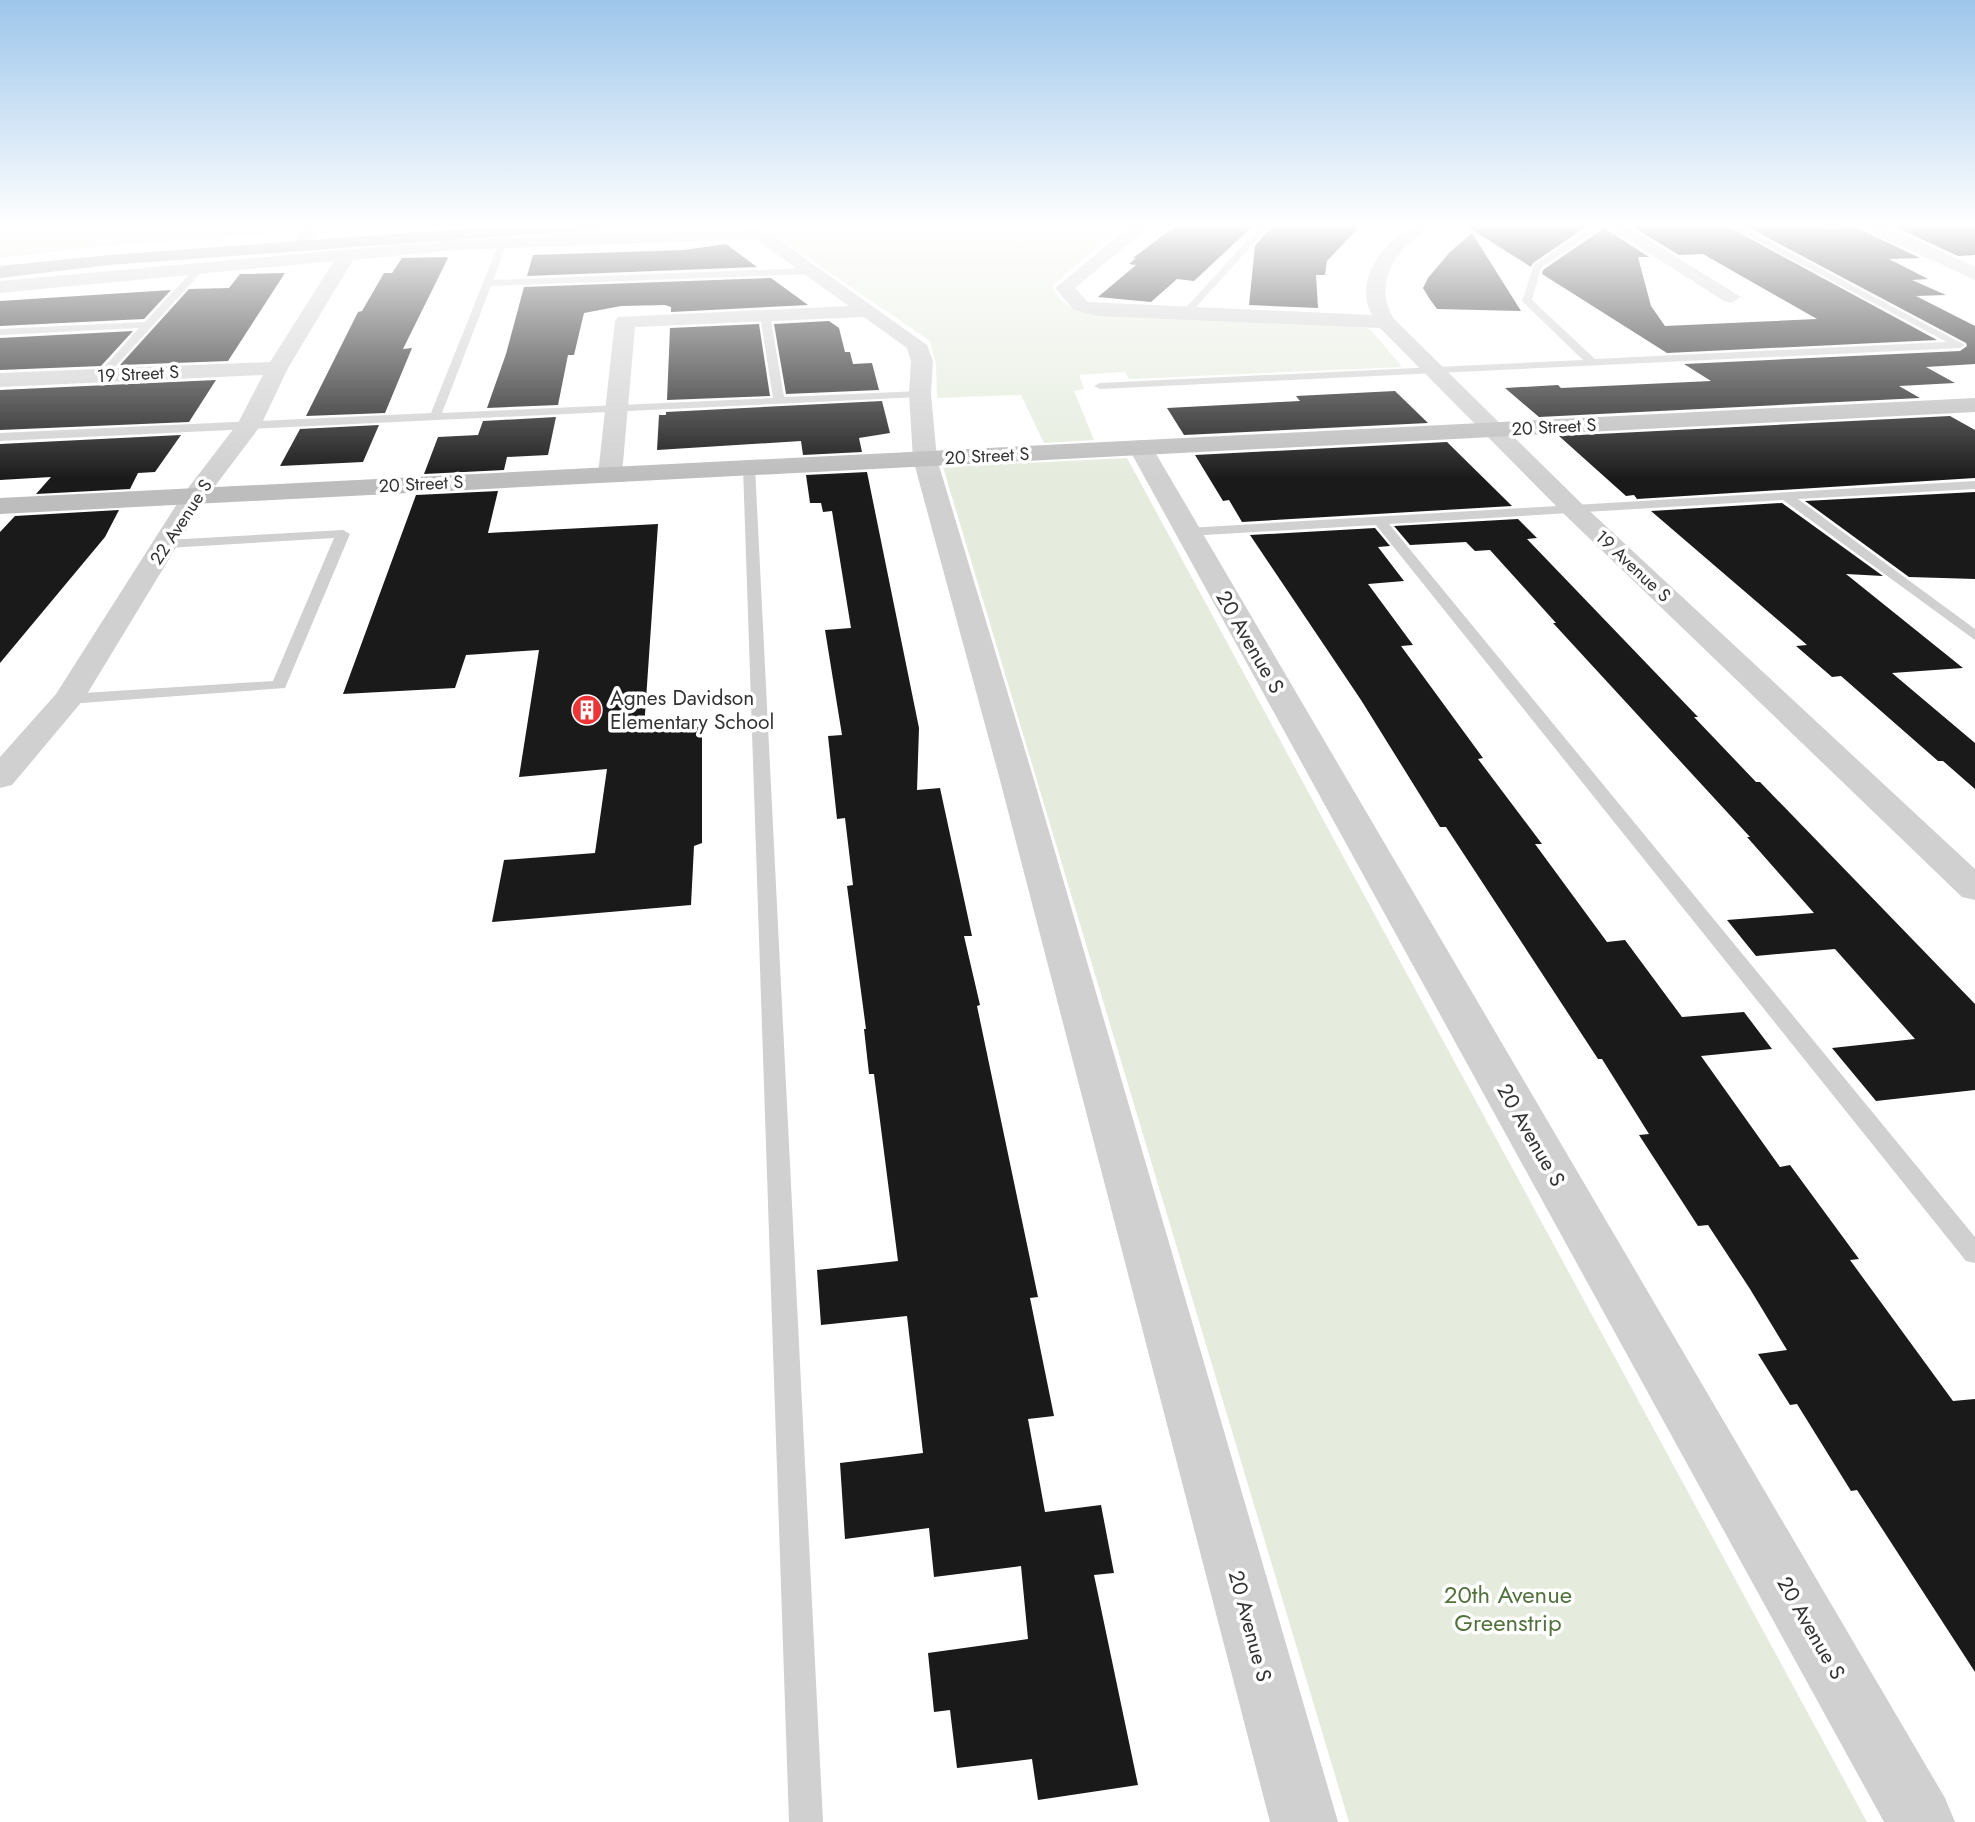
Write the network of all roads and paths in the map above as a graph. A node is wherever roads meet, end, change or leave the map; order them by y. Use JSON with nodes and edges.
{"nodes":[{"id":1,"x":162,"y":309,"type":"edge"},
{"id":2,"x":314,"y":309,"type":"edge"},
{"id":3,"x":476,"y":309,"type":"edge"},
{"id":4,"x":864,"y":309,"type":"edge"},
{"id":5,"x":1095,"y":309,"type":"edge"},
{"id":6,"x":1190,"y":309,"type":"edge"},
{"id":7,"x":1378,"y":309,"type":"edge"},
{"id":8,"x":1536,"y":309,"type":"edge"},
{"id":9,"x":1891,"y":309,"type":"edge"},
{"id":10,"x":867,"y":311,"type":"junction"},
{"id":11,"x":1185,"y":314,"type":"junction"},
{"id":12,"x":765,"y":315,"type":"junction"},
{"id":13,"x":1386,"y":322,"type":"junction"},
{"id":14,"x":147,"y":325,"type":"junction"},
{"id":15,"x":0,"y":332,"type":"edge"},
{"id":16,"x":1592,"y":362,"type":"junction"},
{"id":17,"x":277,"y":368,"type":"junction"},
{"id":18,"x":1430,"y":369,"type":"junction"},
{"id":19,"x":101,"y":376,"type":"junction"},
{"id":20,"x":0,"y":380,"type":"edge"},
{"id":21,"x":1100,"y":386,"type":"dead end"},
{"id":22,"x":920,"y":394,"type":"junction"},
{"id":23,"x":779,"y":402,"type":"junction"},
{"id":24,"x":1975,"y":405,"type":"edge"},
{"id":25,"x":615,"y":410,"type":"junction"},
{"id":26,"x":435,"y":416,"type":"junction"},
{"id":27,"x":249,"y":425,"type":"junction"},
{"id":28,"x":1493,"y":430,"type":"junction"},
{"id":29,"x":0,"y":437,"type":"edge"},
{"id":30,"x":1140,"y":447,"type":"junction"},
{"id":31,"x":925,"y":459,"type":"junction"},
{"id":32,"x":749,"y":467,"type":"junction"},
{"id":33,"x":610,"y":474,"type":"junction"},
{"id":34,"x":1975,"y":485,"type":"edge"},
{"id":35,"x":1784,"y":495,"type":"junction"},
{"id":36,"x":195,"y":496,"type":"junction"},
{"id":37,"x":0,"y":506,"type":"edge"},
{"id":38,"x":1572,"y":508,"type":"junction"},
{"id":39,"x":1380,"y":521,"type":"junction"},
{"id":40,"x":1188,"y":532,"type":"junction"},
{"id":41,"x":167,"y":544,"type":"junction"},
{"id":42,"x":1975,"y":636,"type":"edge"},
{"id":43,"x":68,"y":699,"type":"junction"},
{"id":44,"x":0,"y":778,"type":"edge"},
{"id":45,"x":1975,"y":889,"type":"edge"},
{"id":46,"x":1975,"y":1254,"type":"edge"},
{"id":47,"x":806,"y":1822,"type":"edge"},
{"id":48,"x":1304,"y":1822,"type":"edge"},
{"id":49,"x":1921,"y":1822,"type":"edge"}],
"edges":[{"from":1,"to":14,"type":"lane"},
{"from":2,"to":17,"type":"street","name":"22 Avenue S"},
{"from":3,"to":26,"type":"lane"},
{"from":4,"to":10,"type":"street"},
{"from":5,"to":11,"type":"street"},
{"from":6,"to":11,"type":"lane"},
{"from":7,"to":13,"type":"street","name":"19 Avenue S"},
{"from":8,"to":16,"type":"lane"},
{"from":9,"to":16,"type":"lane"},
{"from":10,"to":12,"type":"street"},
{"from":10,"to":22,"type":"street","name":"20 Avenue S"},
{"from":11,"to":13,"type":"street"},
{"from":12,"to":23,"type":"lane"},
{"from":12,"to":25,"type":"street"},
{"from":13,"to":18,"type":"street","name":"19 Avenue S"},
{"from":14,"to":15,"type":"lane"},
{"from":14,"to":19,"type":"lane"},
{"from":16,"to":18,"type":"lane"},
{"from":17,"to":19,"type":"street","name":"19 Street S"},
{"from":17,"to":27,"type":"street","name":"22 Avenue S"},
{"from":18,"to":21,"type":"lane"},
{"from":18,"to":28,"type":"street","name":"19 Avenue S"},
{"from":19,"to":20,"type":"street","name":"19 Street S"},
{"from":22,"to":23,"type":"lane"},
{"from":22,"to":31,"type":"street","name":"20 Avenue S"},
{"from":23,"to":25,"type":"lane"},
{"from":24,"to":28,"type":"street","name":"20 Street S"},
{"from":25,"to":26,"type":"lane"},
{"from":25,"to":33,"type":"street"},
{"from":26,"to":27,"type":"lane"},
{"from":27,"to":29,"type":"lane"},
{"from":27,"to":36,"type":"street","name":"22 Avenue S"},
{"from":28,"to":30,"type":"street","name":"20 Street S"},
{"from":28,"to":38,"type":"street","name":"19 Avenue S"},
{"from":30,"to":31,"type":"street","name":"20 Street S"},
{"from":30,"to":40,"type":"street","name":"20 Avenue S"},
{"from":31,"to":32,"type":"street","name":"20 Street S"},
{"from":31,"to":48,"type":"street","name":"20 Avenue S"},
{"from":32,"to":33,"type":"street","name":"20 Street S"},
{"from":32,"to":47,"type":"lane"},
{"from":33,"to":36,"type":"street","name":"20 Street S"},
{"from":34,"to":35,"type":"lane"},
{"from":35,"to":38,"type":"lane"},
{"from":35,"to":42,"type":"lane"},
{"from":36,"to":37,"type":"street","name":"20 Street S"},
{"from":36,"to":41,"type":"street","name":"22 Avenue S"},
{"from":38,"to":39,"type":"lane"},
{"from":38,"to":45,"type":"street","name":"19 Avenue S"},
{"from":39,"to":40,"type":"lane"},
{"from":39,"to":46,"type":"lane"},
{"from":40,"to":49,"type":"street","name":"20 Avenue S"},
{"from":41,"to":43,"type":"street","name":"22 Avenue S"},
{"from":41,"to":43,"type":"lane"},
{"from":43,"to":44,"type":"street","name":"22 Avenue S"}]}
